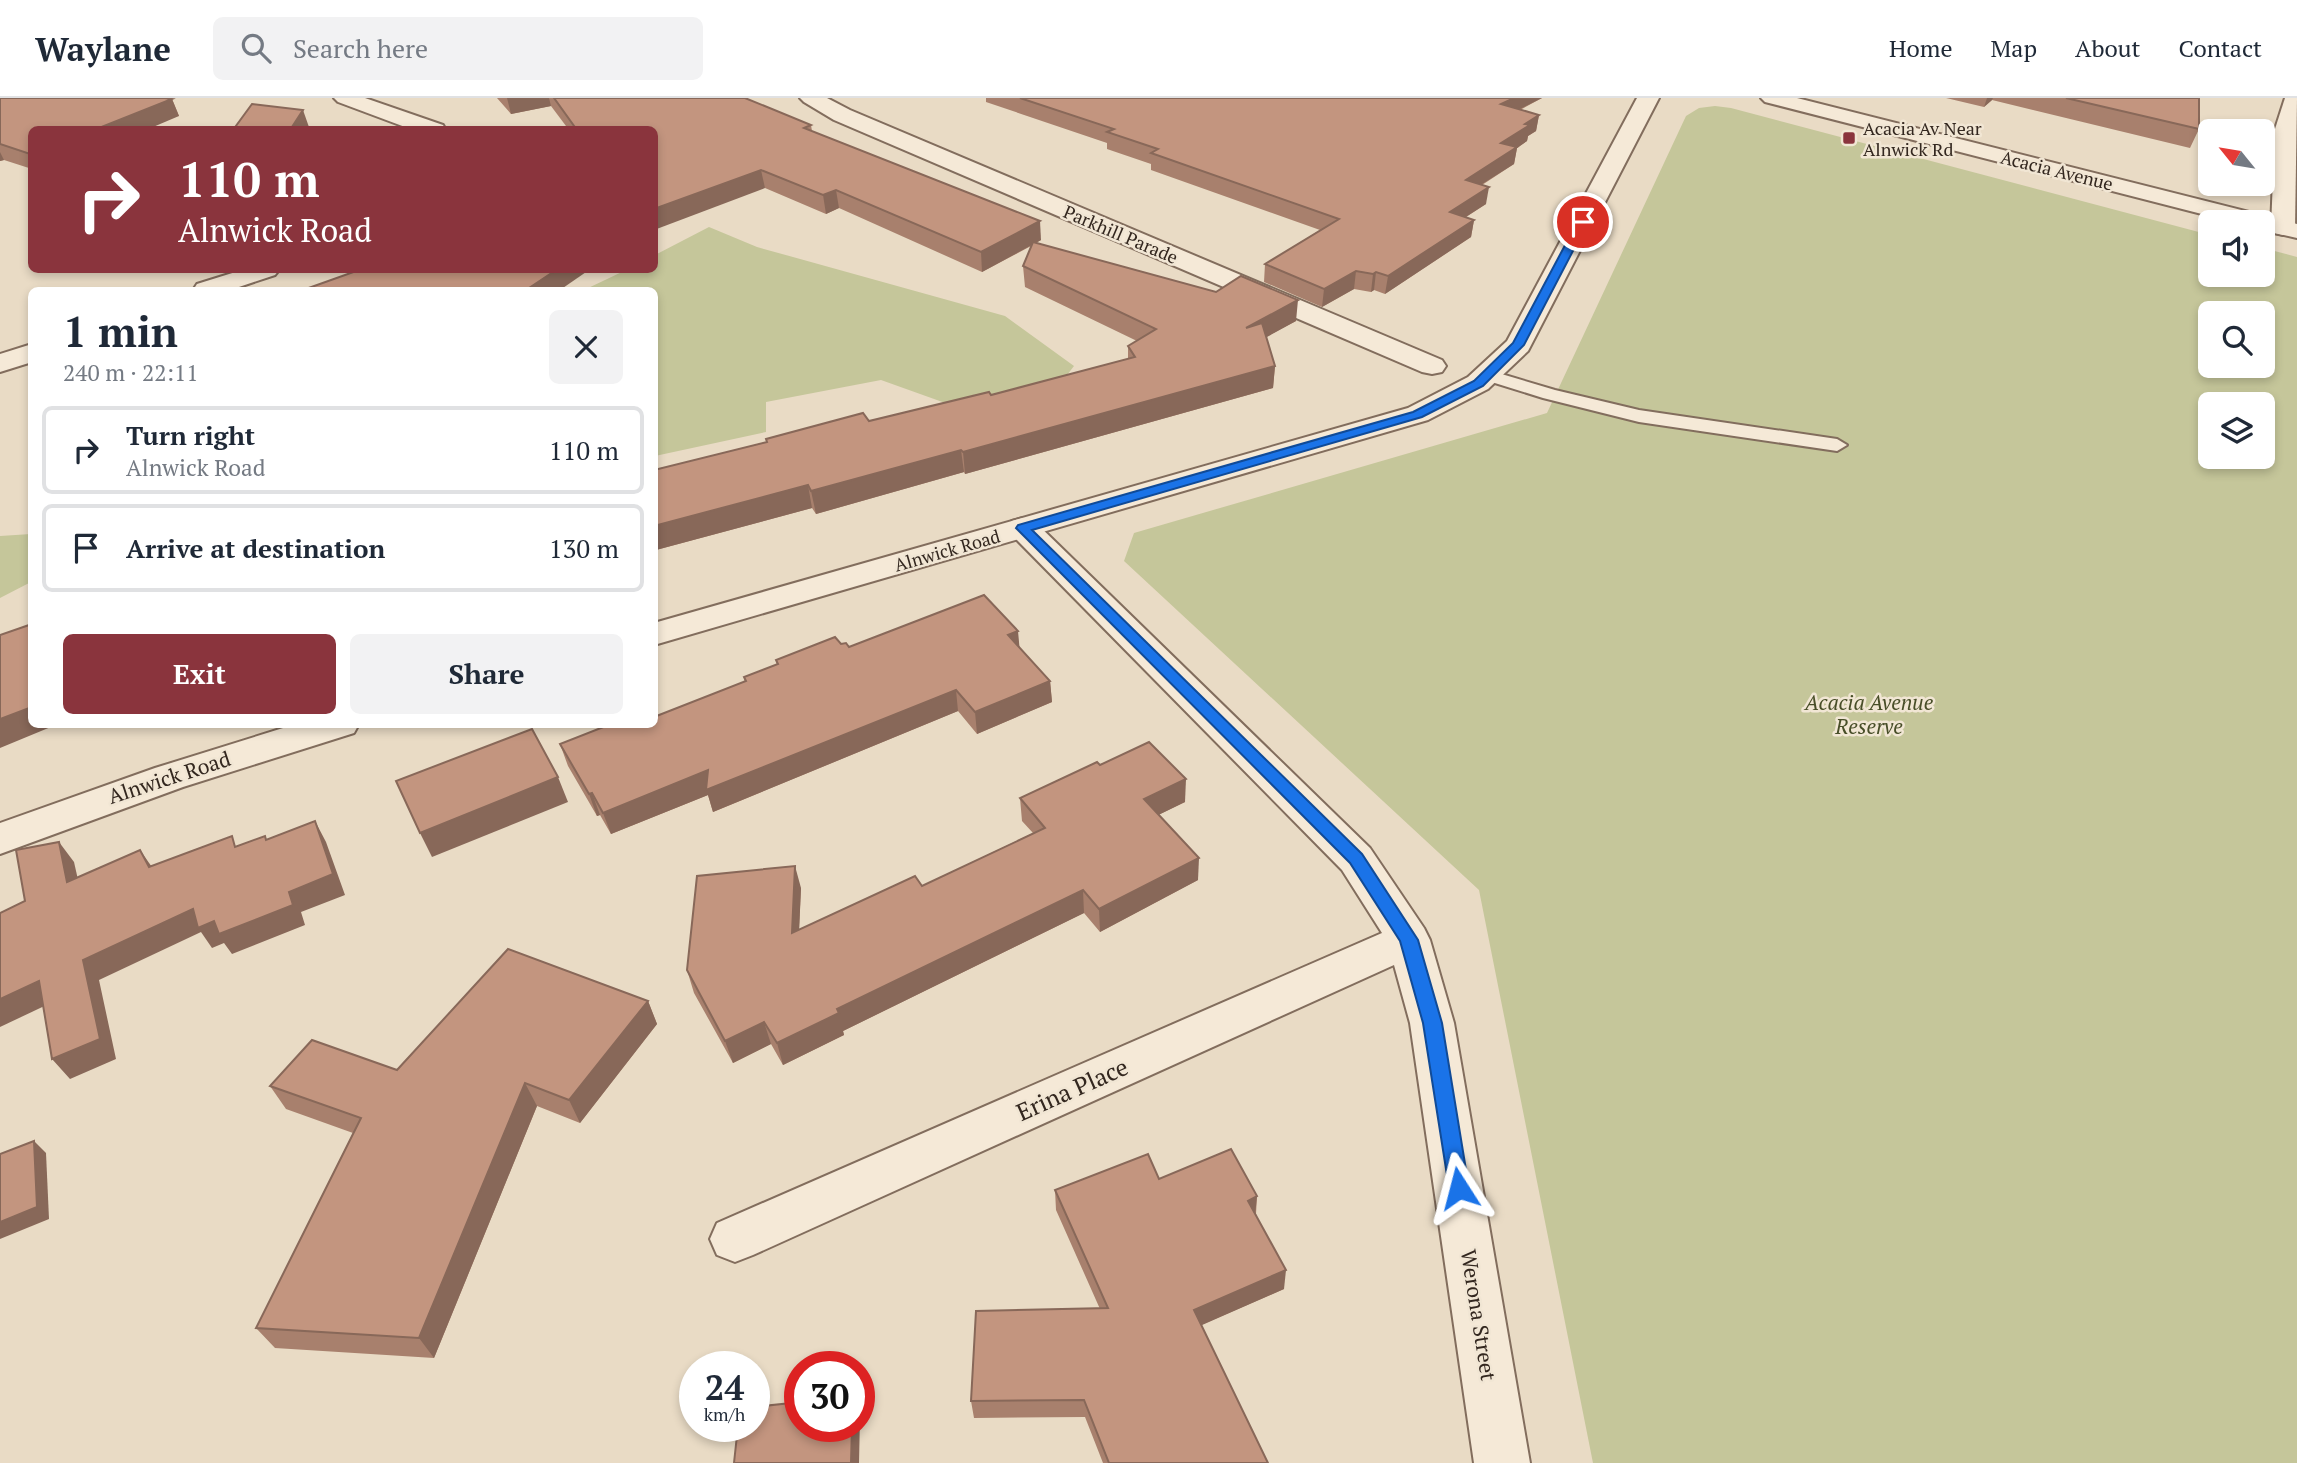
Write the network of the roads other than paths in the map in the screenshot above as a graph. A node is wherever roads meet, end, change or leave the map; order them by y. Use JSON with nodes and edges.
{"nodes":[{"id":1,"x":345,"y":98,"type":"edge"},
{"id":2,"x":811,"y":98,"type":"edge"},
{"id":3,"x":1648,"y":98,"type":"edge"},
{"id":4,"x":1772,"y":98,"type":"edge"},
{"id":5,"x":2296,"y":98,"type":"edge"},
{"id":6,"x":424,"y":126,"type":"edge"},
{"id":7,"x":2276,"y":226,"type":"edge"},
{"id":8,"x":257,"y":273,"type":"edge"},
{"id":9,"x":215,"y":287,"type":"edge"},
{"id":10,"x":28,"y":354,"type":"edge"},
{"id":11,"x":0,"y":364,"type":"edge"},
{"id":12,"x":1432,"y":366,"type":"dead end"},
{"id":13,"x":1488,"y":374,"type":"junction"},
{"id":14,"x":1837,"y":445,"type":"dead end"},
{"id":15,"x":1023,"y":528,"type":"junction"},
{"id":16,"x":658,"y":633,"type":"edge"},
{"id":17,"x":327,"y":728,"type":"edge"},
{"id":18,"x":0,"y":839,"type":"edge"},
{"id":19,"x":1409,"y":940,"type":"junction"},
{"id":20,"x":735,"y":1239,"type":"dead end"},
{"id":21,"x":1502,"y":1463,"type":"edge"}],
"edges":[{"from":1,"to":6,"type":"street"},
{"from":2,"to":12,"type":"street","name":"Parkhill Parade"},
{"from":3,"to":13,"type":"street","name":"Alnwick Road"},
{"from":4,"to":7,"type":"street","name":"Acacia Avenue"},
{"from":5,"to":7,"type":"street"},
{"from":8,"to":9,"type":"street"},
{"from":10,"to":11,"type":"street"},
{"from":13,"to":14,"type":"lane"},
{"from":13,"to":15,"type":"street","name":"Alnwick Road"},
{"from":15,"to":16,"type":"street","name":"Alnwick Road"},
{"from":15,"to":19,"type":"street","name":"Werona Street"},
{"from":17,"to":18,"type":"street","name":"Alnwick Road"},
{"from":19,"to":20,"type":"street","name":"Erina Place"},
{"from":19,"to":21,"type":"street","name":"Werona Street"}]}
